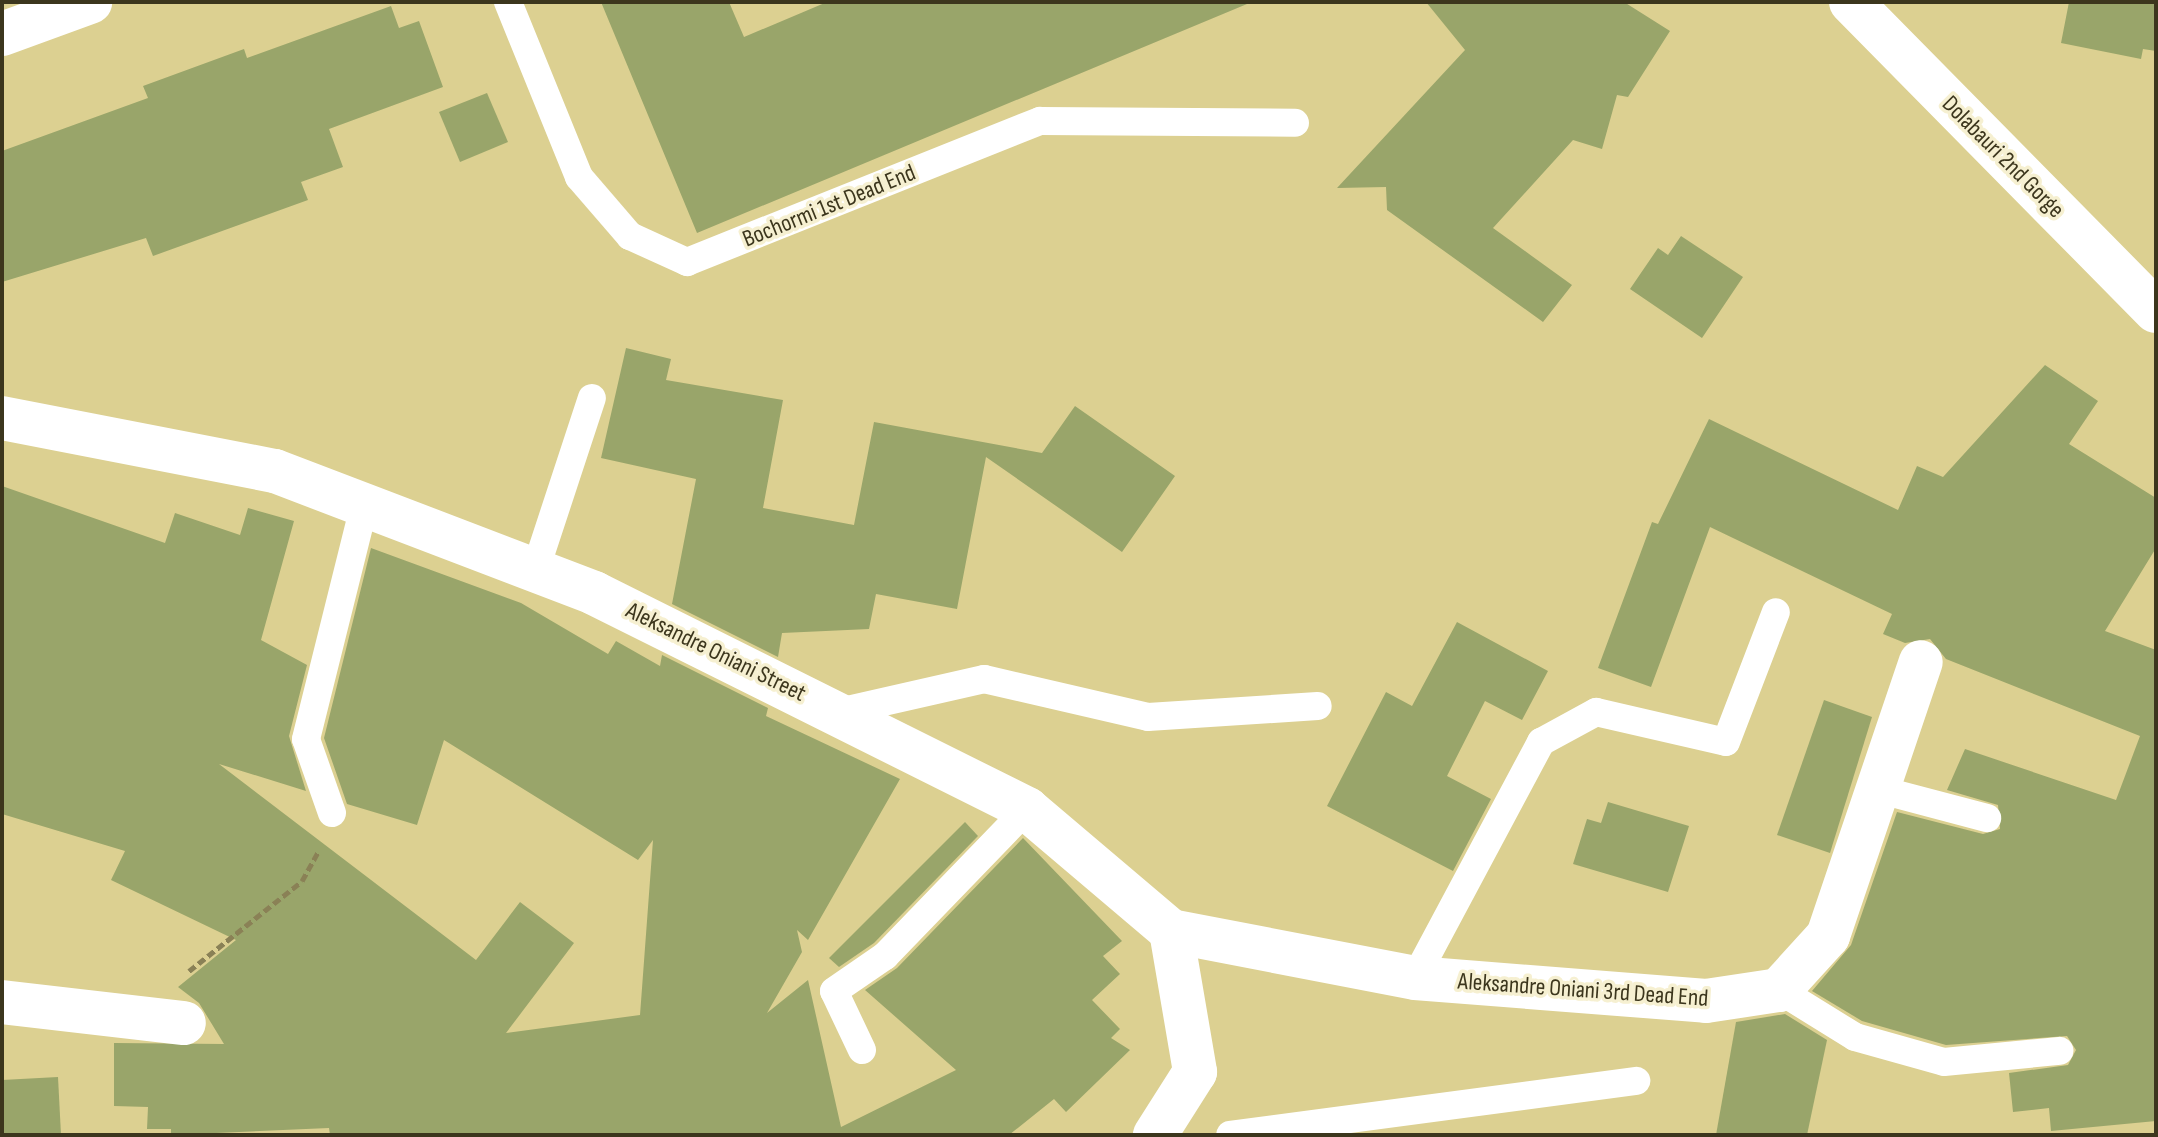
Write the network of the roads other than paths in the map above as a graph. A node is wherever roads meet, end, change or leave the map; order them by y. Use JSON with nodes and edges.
{"nodes":[{"id":1,"x":90,"y":2,"type":"edge"},
{"id":2,"x":508,"y":2,"type":"edge"},
{"id":3,"x":1851,"y":2,"type":"edge"},
{"id":4,"x":2,"y":34,"type":"edge"},
{"id":5,"x":1295,"y":123,"type":"dead end"},
{"id":6,"x":2156,"y":311,"type":"edge"},
{"id":7,"x":592,"y":398,"type":"dead end"},
{"id":8,"x":2,"y":418,"type":"edge"},
{"id":9,"x":364,"y":507,"type":"junction"},
{"id":10,"x":535,"y":571,"type":"junction"},
{"id":11,"x":1776,"y":612,"type":"dead end"},
{"id":12,"x":1921,"y":662,"type":"dead end"},
{"id":13,"x":1318,"y":706,"type":"dead end"},
{"id":14,"x":839,"y":712,"type":"junction"},
{"id":15,"x":1877,"y":789,"type":"junction"},
{"id":16,"x":1027,"y":809,"type":"junction"},
{"id":17,"x":332,"y":813,"type":"road end"},
{"id":18,"x":1987,"y":818,"type":"dead end"},
{"id":19,"x":1171,"y":931,"type":"junction"},
{"id":20,"x":1415,"y":978,"type":"junction"},
{"id":21,"x":1779,"y":990,"type":"junction"},
{"id":22,"x":2,"y":1002,"type":"edge"},
{"id":23,"x":184,"y":1023,"type":"dead end"},
{"id":24,"x":862,"y":1050,"type":"dead end"},
{"id":25,"x":2059,"y":1051,"type":"dead end"},
{"id":26,"x":1636,"y":1081,"type":"dead end"},
{"id":27,"x":1155,"y":1135,"type":"edge"},
{"id":28,"x":1230,"y":1135,"type":"edge"}],
"edges":[{"from":1,"to":4,"type":"street"},
{"from":2,"to":5,"type":"lane","name":"Bochormi 1st Dead End"},
{"from":3,"to":6,"type":"street","name":"Dolabauri 2nd Gorge"},
{"from":7,"to":10,"type":"lane"},
{"from":8,"to":9,"type":"street","name":"Aleksandre Oniani Street"},
{"from":9,"to":10,"type":"street","name":"Aleksandre Oniani Street"},
{"from":9,"to":17,"type":"lane"},
{"from":10,"to":14,"type":"street","name":"Aleksandre Oniani Street"},
{"from":11,"to":20,"type":"lane"},
{"from":12,"to":15,"type":"street"},
{"from":13,"to":14,"type":"lane"},
{"from":14,"to":16,"type":"street","name":"Aleksandre Oniani Street"},
{"from":15,"to":18,"type":"lane"},
{"from":15,"to":21,"type":"street"},
{"from":16,"to":19,"type":"street","name":"Aleksandre Oniani Street"},
{"from":16,"to":24,"type":"lane"},
{"from":19,"to":20,"type":"street","name":"Aleksandre Oniani 3rd Dead End"},
{"from":19,"to":27,"type":"street"},
{"from":20,"to":21,"type":"street","name":"Aleksandre Oniani 3rd Dead End"},
{"from":21,"to":25,"type":"lane"},
{"from":22,"to":23,"type":"street"},
{"from":26,"to":28,"type":"lane"}]}
